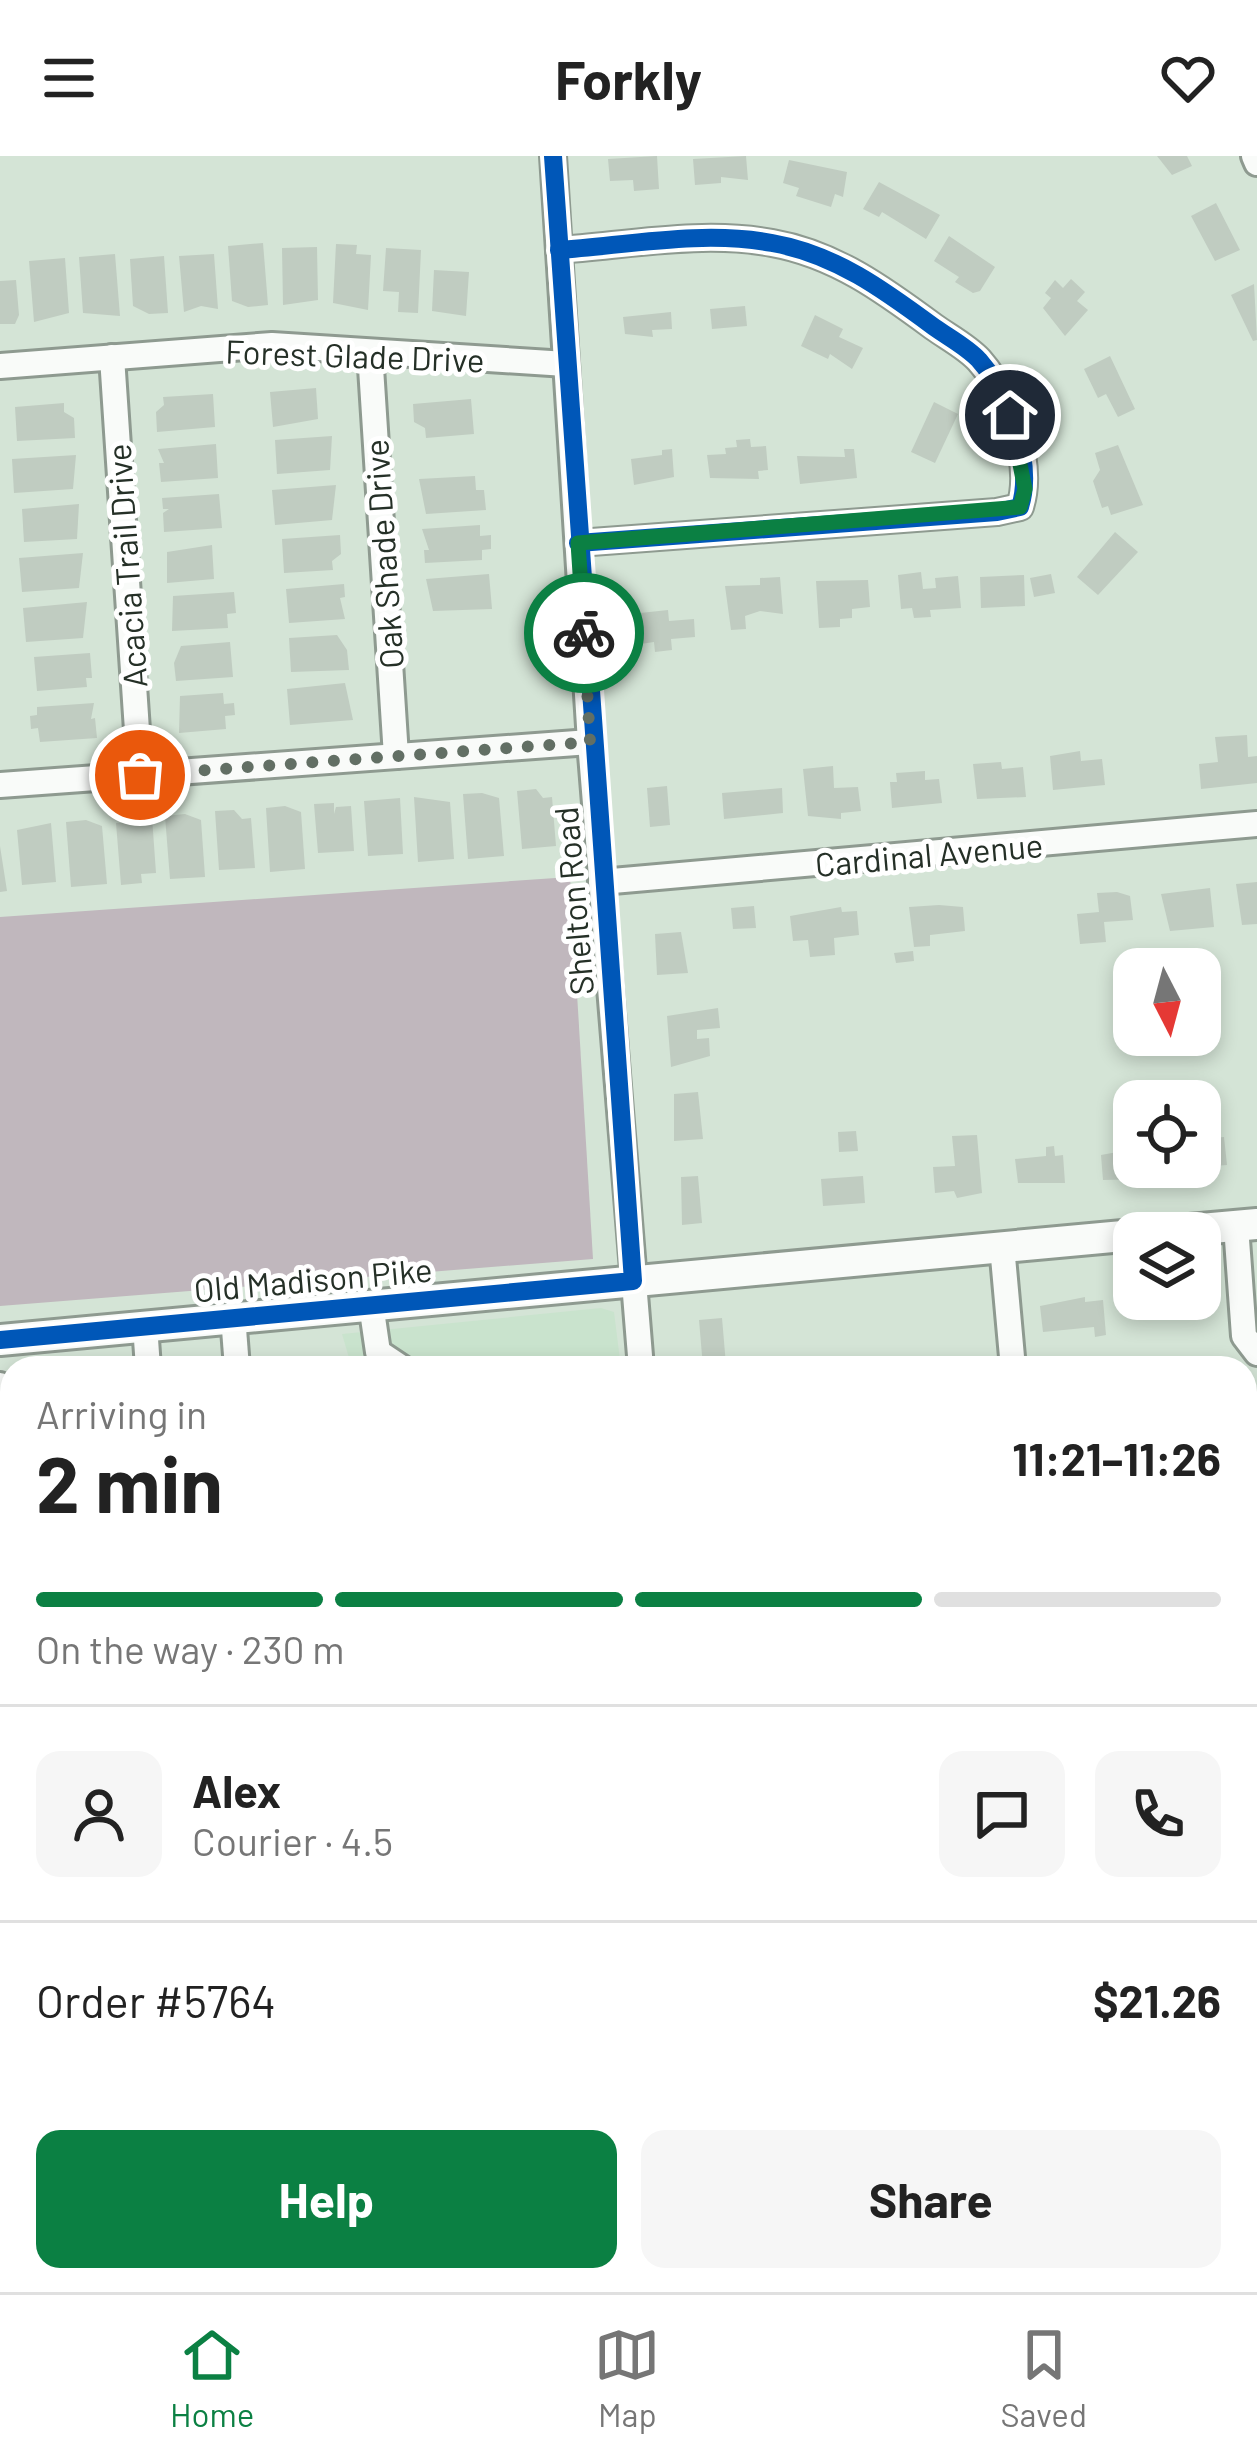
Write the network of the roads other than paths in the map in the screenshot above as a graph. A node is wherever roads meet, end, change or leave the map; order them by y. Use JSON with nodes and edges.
{"nodes":[{"id":1,"x":553,"y":156,"type":"edge"},
{"id":2,"x":560,"y":250,"type":"junction"},
{"id":3,"x":370,"y":352,"type":"junction"},
{"id":4,"x":112,"y":357,"type":"junction"},
{"id":5,"x":566,"y":364,"type":"junction"},
{"id":6,"x":0,"y":366,"type":"edge"},
{"id":7,"x":578,"y":543,"type":"junction"},
{"id":8,"x":590,"y":742,"type":"junction"},
{"id":9,"x":396,"y":756,"type":"junction"},
{"id":10,"x":140,"y":775,"type":"junction"},
{"id":11,"x":0,"y":785,"type":"edge"},
{"id":12,"x":1257,"y":824,"type":"edge"},
{"id":13,"x":601,"y":882,"type":"junction"},
{"id":14,"x":1247,"y":1225,"type":"edge"},
{"id":15,"x":1113,"y":1237,"type":"edge"},
{"id":16,"x":1002,"y":1246,"type":"junction"},
{"id":17,"x":632,"y":1281,"type":"junction"},
{"id":18,"x":371,"y":1304,"type":"junction"},
{"id":19,"x":233,"y":1316,"type":"junction"},
{"id":20,"x":145,"y":1325,"type":"junction"},
{"id":21,"x":0,"y":1340,"type":"edge"},
{"id":22,"x":1257,"y":1353,"type":"edge"},
{"id":23,"x":147,"y":1356,"type":"edge"},
{"id":24,"x":236,"y":1356,"type":"edge"},
{"id":25,"x":384,"y":1356,"type":"edge"},
{"id":26,"x":640,"y":1356,"type":"edge"},
{"id":27,"x":1012,"y":1356,"type":"edge"},
{"id":28,"x":0,"y":1384,"type":"edge"},
{"id":29,"x":0,"y":1397,"type":"edge"}],
"edges":[{"from":1,"to":2,"type":"street","name":"Shelton Road"},
{"from":2,"to":5,"type":"street","name":"Shelton Road"},
{"from":2,"to":7,"type":"street"},
{"from":3,"to":4,"type":"street","name":"Forest Glade Drive"},
{"from":3,"to":5,"type":"street","name":"Forest Glade Drive"},
{"from":3,"to":9,"type":"street","name":"Oak Shade Drive"},
{"from":4,"to":6,"type":"street","name":"Forest Glade Drive"},
{"from":4,"to":10,"type":"street","name":"Acacia Trail Drive"},
{"from":5,"to":7,"type":"street","name":"Shelton Road"},
{"from":7,"to":8,"type":"street","name":"Shelton Road"},
{"from":8,"to":9,"type":"street"},
{"from":8,"to":13,"type":"street","name":"Shelton Road"},
{"from":9,"to":10,"type":"street"},
{"from":10,"to":11,"type":"street"},
{"from":12,"to":13,"type":"street","name":"Cardinal Avenue"},
{"from":13,"to":17,"type":"street","name":"Shelton Road"},
{"from":14,"to":22,"type":"street"},
{"from":15,"to":16,"type":"main road","name":"Old Madison Pike"},
{"from":16,"to":17,"type":"main road","name":"Old Madison Pike"},
{"from":16,"to":27,"type":"street"},
{"from":17,"to":18,"type":"main road","name":"Old Madison Pike"},
{"from":17,"to":26,"type":"street","name":"Shelton Road"},
{"from":18,"to":19,"type":"main road","name":"Old Madison Pike"},
{"from":18,"to":25,"type":"street"},
{"from":19,"to":20,"type":"main road","name":"Old Madison Pike"},
{"from":19,"to":24,"type":"street"},
{"from":20,"to":21,"type":"main road","name":"Old Madison Pike"},
{"from":20,"to":23,"type":"street"},
{"from":28,"to":29,"type":"street"}]}
